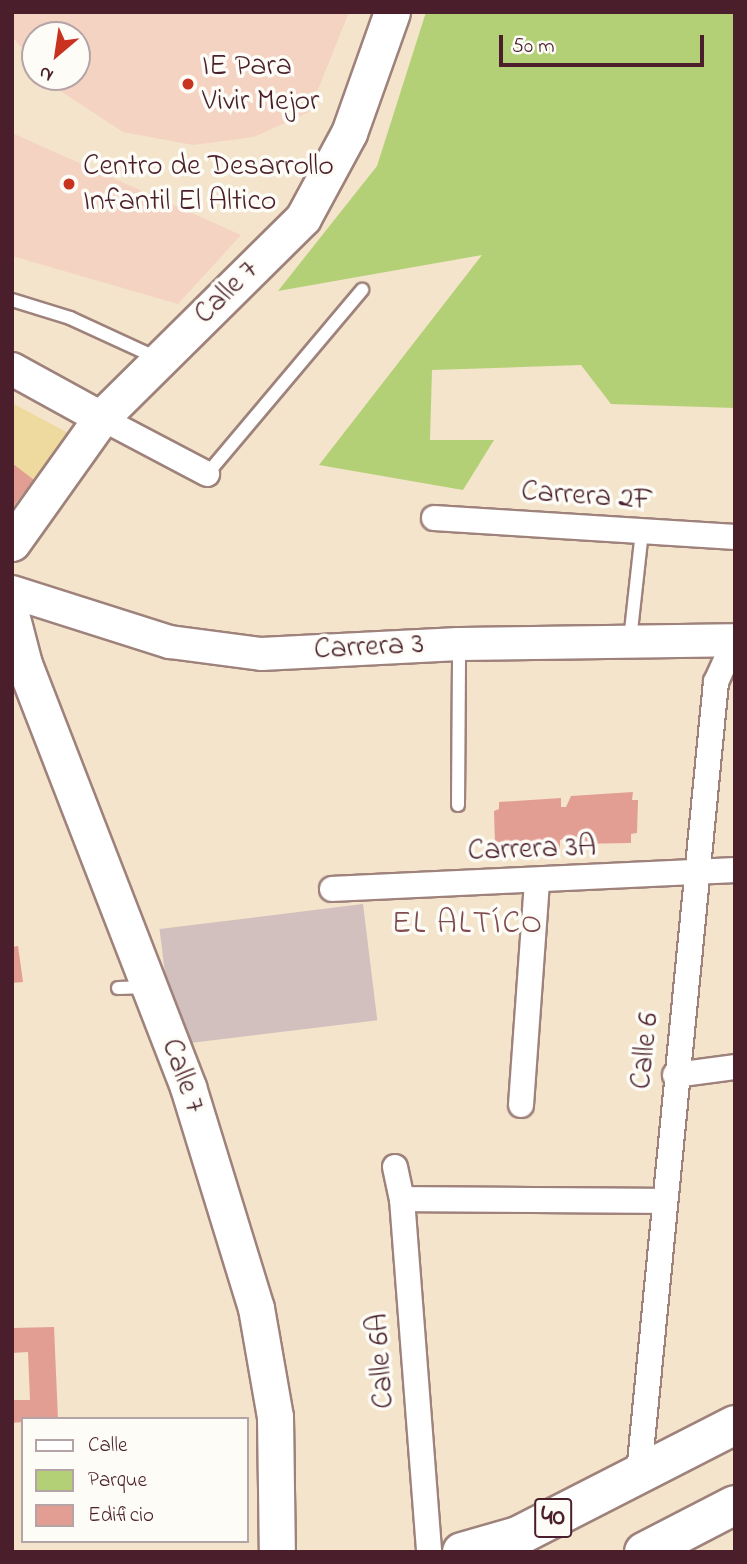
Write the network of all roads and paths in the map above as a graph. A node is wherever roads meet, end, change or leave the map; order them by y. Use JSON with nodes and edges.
{"nodes":[{"id":1,"x":392,"y":12,"type":"edge"},
{"id":2,"x":362,"y":290,"type":"dead end"},
{"id":3,"x":12,"y":300,"type":"edge"},
{"id":4,"x":160,"y":359,"type":"junction"},
{"id":5,"x":12,"y":369,"type":"edge"},
{"id":6,"x":101,"y":418,"type":"junction"},
{"id":7,"x":207,"y":474,"type":"joint"},
{"id":8,"x":434,"y":518,"type":"dead end"},
{"id":9,"x":642,"y":533,"type":"junction"},
{"id":10,"x":735,"y":537,"type":"edge"},
{"id":11,"x":12,"y":543,"type":"edge"},
{"id":12,"x":12,"y":592,"type":"edge"},
{"id":13,"x":14,"y":634,"type":"edge"},
{"id":14,"x":735,"y":640,"type":"edge"},
{"id":15,"x":629,"y":643,"type":"junction"},
{"id":16,"x":459,"y":644,"type":"junction"},
{"id":17,"x":458,"y":805,"type":"dead end"},
{"id":18,"x":735,"y":870,"type":"edge"},
{"id":19,"x":697,"y":874,"type":"junction"},
{"id":20,"x":537,"y":882,"type":"junction"},
{"id":21,"x":332,"y":889,"type":"dead end"},
{"id":22,"x":735,"y":1067,"type":"edge"},
{"id":23,"x":675,"y":1075,"type":"junction"},
{"id":24,"x":522,"y":1105,"type":"dead end"},
{"id":25,"x":395,"y":1167,"type":"dead end"},
{"id":26,"x":402,"y":1199,"type":"junction"},
{"id":27,"x":664,"y":1201,"type":"junction"},
{"id":28,"x":735,"y":1425,"type":"edge"},
{"id":29,"x":639,"y":1473,"type":"junction"},
{"id":30,"x":735,"y":1505,"type":"edge"},
{"id":31,"x":277,"y":1552,"type":"edge"},
{"id":32,"x":429,"y":1552,"type":"edge"},
{"id":33,"x":462,"y":1552,"type":"edge"},
{"id":34,"x":644,"y":1552,"type":"edge"}],
"edges":[{"from":1,"to":4,"type":"main road","name":"Calle 7"},
{"from":2,"to":7,"type":"lane"},
{"from":3,"to":4,"type":"lane"},
{"from":4,"to":6,"type":"main road","name":"Calle 7"},
{"from":5,"to":6,"type":"street"},
{"from":6,"to":7,"type":"street"},
{"from":6,"to":11,"type":"main road","name":"Calle 7"},
{"from":8,"to":9,"type":"street","name":"Carrera 2F"},
{"from":9,"to":10,"type":"street","name":"Carrera 2F"},
{"from":9,"to":15,"type":"lane"},
{"from":12,"to":16,"type":"street","name":"Carrera 3"},
{"from":13,"to":31,"type":"main road","name":"Calle 7"},
{"from":14,"to":15,"type":"street","name":"Carrera 3"},
{"from":14,"to":19,"type":"street","name":"Calle 6"},
{"from":15,"to":16,"type":"street","name":"Carrera 3"},
{"from":16,"to":17,"type":"lane"},
{"from":18,"to":19,"type":"street","name":"Carrera 3A"},
{"from":19,"to":20,"type":"street","name":"Carrera 3A"},
{"from":19,"to":23,"type":"street","name":"Calle 6"},
{"from":20,"to":21,"type":"street","name":"Carrera 3A"},
{"from":20,"to":24,"type":"street"},
{"from":22,"to":23,"type":"street"},
{"from":23,"to":27,"type":"street","name":"Calle 6"},
{"from":25,"to":26,"type":"street","name":"Calle 6A"},
{"from":26,"to":27,"type":"street"},
{"from":26,"to":32,"type":"street","name":"Calle 6A"},
{"from":27,"to":29,"type":"street","name":"Calle 6"},
{"from":28,"to":29,"type":"highway","number":"40"},
{"from":29,"to":33,"type":"highway","number":"40"},
{"from":30,"to":34,"type":"highway"}]}
